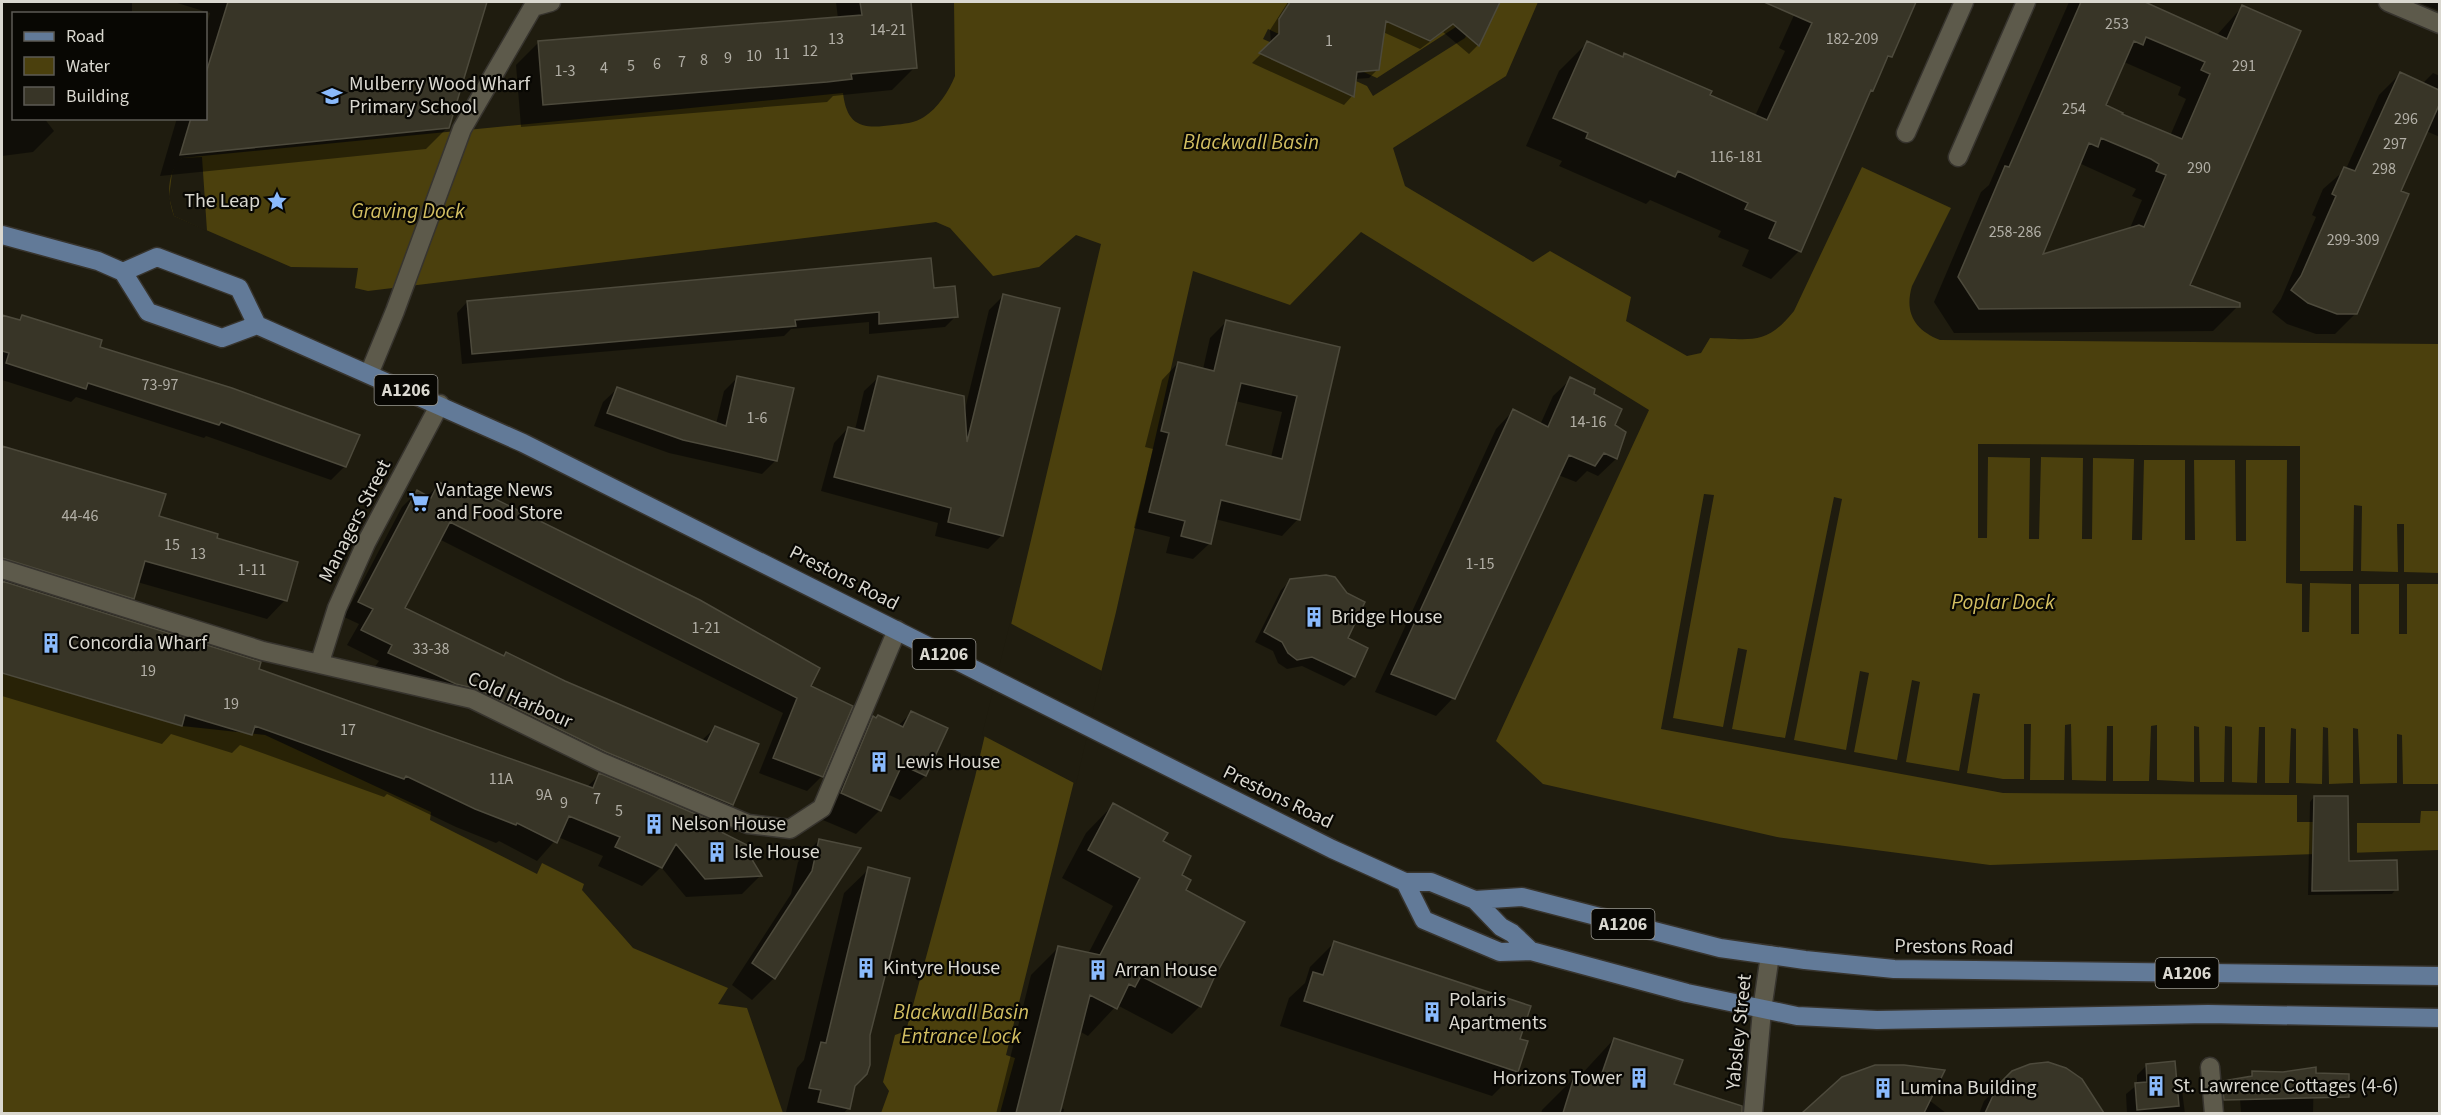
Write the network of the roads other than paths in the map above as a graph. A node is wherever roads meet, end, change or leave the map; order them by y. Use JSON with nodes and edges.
{"nodes":[{"id":1,"x":550,"y":2,"type":"edge"},
{"id":2,"x":1964,"y":2,"type":"edge"},
{"id":3,"x":2026,"y":2,"type":"edge"},
{"id":4,"x":2388,"y":2,"type":"edge"},
{"id":5,"x":2439,"y":24,"type":"edge"},
{"id":6,"x":1906,"y":133,"type":"dead end"},
{"id":7,"x":1958,"y":157,"type":"dead end"},
{"id":8,"x":2,"y":235,"type":"edge"},
{"id":9,"x":123,"y":272,"type":"junction"},
{"id":10,"x":257,"y":325,"type":"junction"},
{"id":11,"x":369,"y":374,"type":"junction"},
{"id":12,"x":440,"y":405,"type":"junction"},
{"id":13,"x":2,"y":569,"type":"edge"},
{"id":14,"x":897,"y":630,"type":"junction"},
{"id":15,"x":320,"y":662,"type":"junction"},
{"id":16,"x":1405,"y":882,"type":"junction"},
{"id":17,"x":1475,"y":900,"type":"junction"},
{"id":18,"x":1531,"y":951,"type":"junction"},
{"id":19,"x":1770,"y":955,"type":"junction"},
{"id":20,"x":2439,"y":976,"type":"edge"},
{"id":21,"x":1762,"y":1010,"type":"junction"},
{"id":22,"x":2439,"y":1018,"type":"edge"},
{"id":23,"x":2210,"y":1067,"type":"dead end"},
{"id":24,"x":1753,"y":1113,"type":"edge"},
{"id":25,"x":2214,"y":1113,"type":"edge"}],
"edges":[{"from":1,"to":11,"type":"street"},
{"from":2,"to":6,"type":"street"},
{"from":3,"to":7,"type":"street"},
{"from":4,"to":5,"type":"street"},
{"from":8,"to":9,"type":"main road"},
{"from":9,"to":10,"type":"main road"},
{"from":9,"to":10,"type":"main road"},
{"from":10,"to":11,"type":"main road","name":"Prestons Road","number":"A1206"},
{"from":11,"to":12,"type":"main road","name":"Prestons Road","number":"A1206"},
{"from":12,"to":14,"type":"main road","name":"Prestons Road","number":"A1206"},
{"from":12,"to":15,"type":"street","name":"Managers Street"},
{"from":13,"to":15,"type":"street","name":"Cold Harbour"},
{"from":14,"to":15,"type":"street","name":"Cold Harbour"},
{"from":14,"to":16,"type":"main road","name":"Prestons Road","number":"A1206"},
{"from":16,"to":17,"type":"main road","name":"Prestons Road","number":"A1206"},
{"from":16,"to":18,"type":"main road","name":"Prestons Road","number":"A1206"},
{"from":17,"to":18,"type":"main road","name":"Prestons Road","number":"A1206"},
{"from":17,"to":19,"type":"main road","name":"Prestons Road","number":"A1206"},
{"from":18,"to":21,"type":"main road","name":"Prestons Road","number":"A1206"},
{"from":19,"to":20,"type":"main road","name":"Prestons Road","number":"A1206"},
{"from":19,"to":21,"type":"street","name":"Yabsley Street"},
{"from":21,"to":22,"type":"main road","name":"Prestons Road","number":"A1206"},
{"from":21,"to":24,"type":"street","name":"Yabsley Street"},
{"from":23,"to":25,"type":"street"}]}
